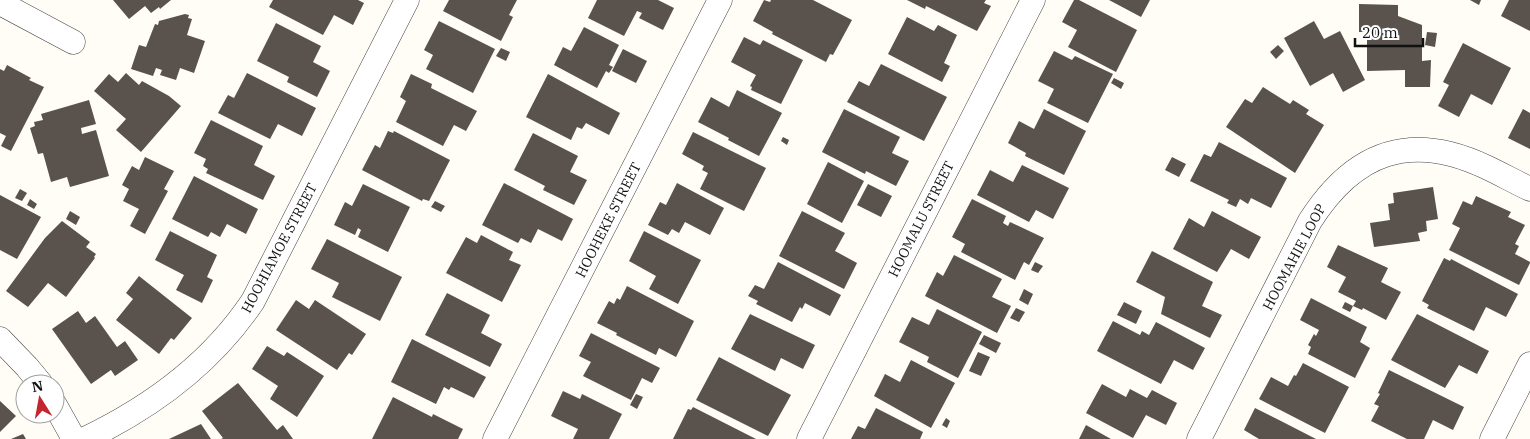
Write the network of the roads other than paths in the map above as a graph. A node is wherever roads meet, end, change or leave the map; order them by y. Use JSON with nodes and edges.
{"nodes":[{"id":1,"x":407,"y":0,"type":"edge"},
{"id":2,"x":720,"y":0,"type":"edge"},
{"id":3,"x":1033,"y":0,"type":"edge"},
{"id":4,"x":0,"y":3,"type":"edge"},
{"id":5,"x":73,"y":42,"type":"dead end"},
{"id":6,"x":1530,"y":189,"type":"edge"},
{"id":7,"x":0,"y":340,"type":"edge"},
{"id":8,"x":1530,"y":364,"type":"edge"},
{"id":9,"x":33,"y":374,"type":"edge"},
{"id":10,"x":65,"y":423,"type":"edge"},
{"id":11,"x":74,"y":439,"type":"edge"},
{"id":12,"x":85,"y":439,"type":"edge"},
{"id":13,"x":495,"y":439,"type":"edge"},
{"id":14,"x":809,"y":439,"type":"edge"},
{"id":15,"x":1199,"y":439,"type":"edge"},
{"id":16,"x":1492,"y":439,"type":"edge"}],
"edges":[{"from":1,"to":12,"type":"street","name":"HOOHIAMOE STREET"},
{"from":2,"to":13,"type":"street","name":"HOOHEKE STREET"},
{"from":3,"to":14,"type":"street","name":"HOOMALU STREET"},
{"from":4,"to":5,"type":"street"},
{"from":6,"to":15,"type":"street","name":"HOOMAHIE LOOP"},
{"from":7,"to":9,"type":"street"},
{"from":8,"to":16,"type":"street"},
{"from":10,"to":11,"type":"street"}]}
